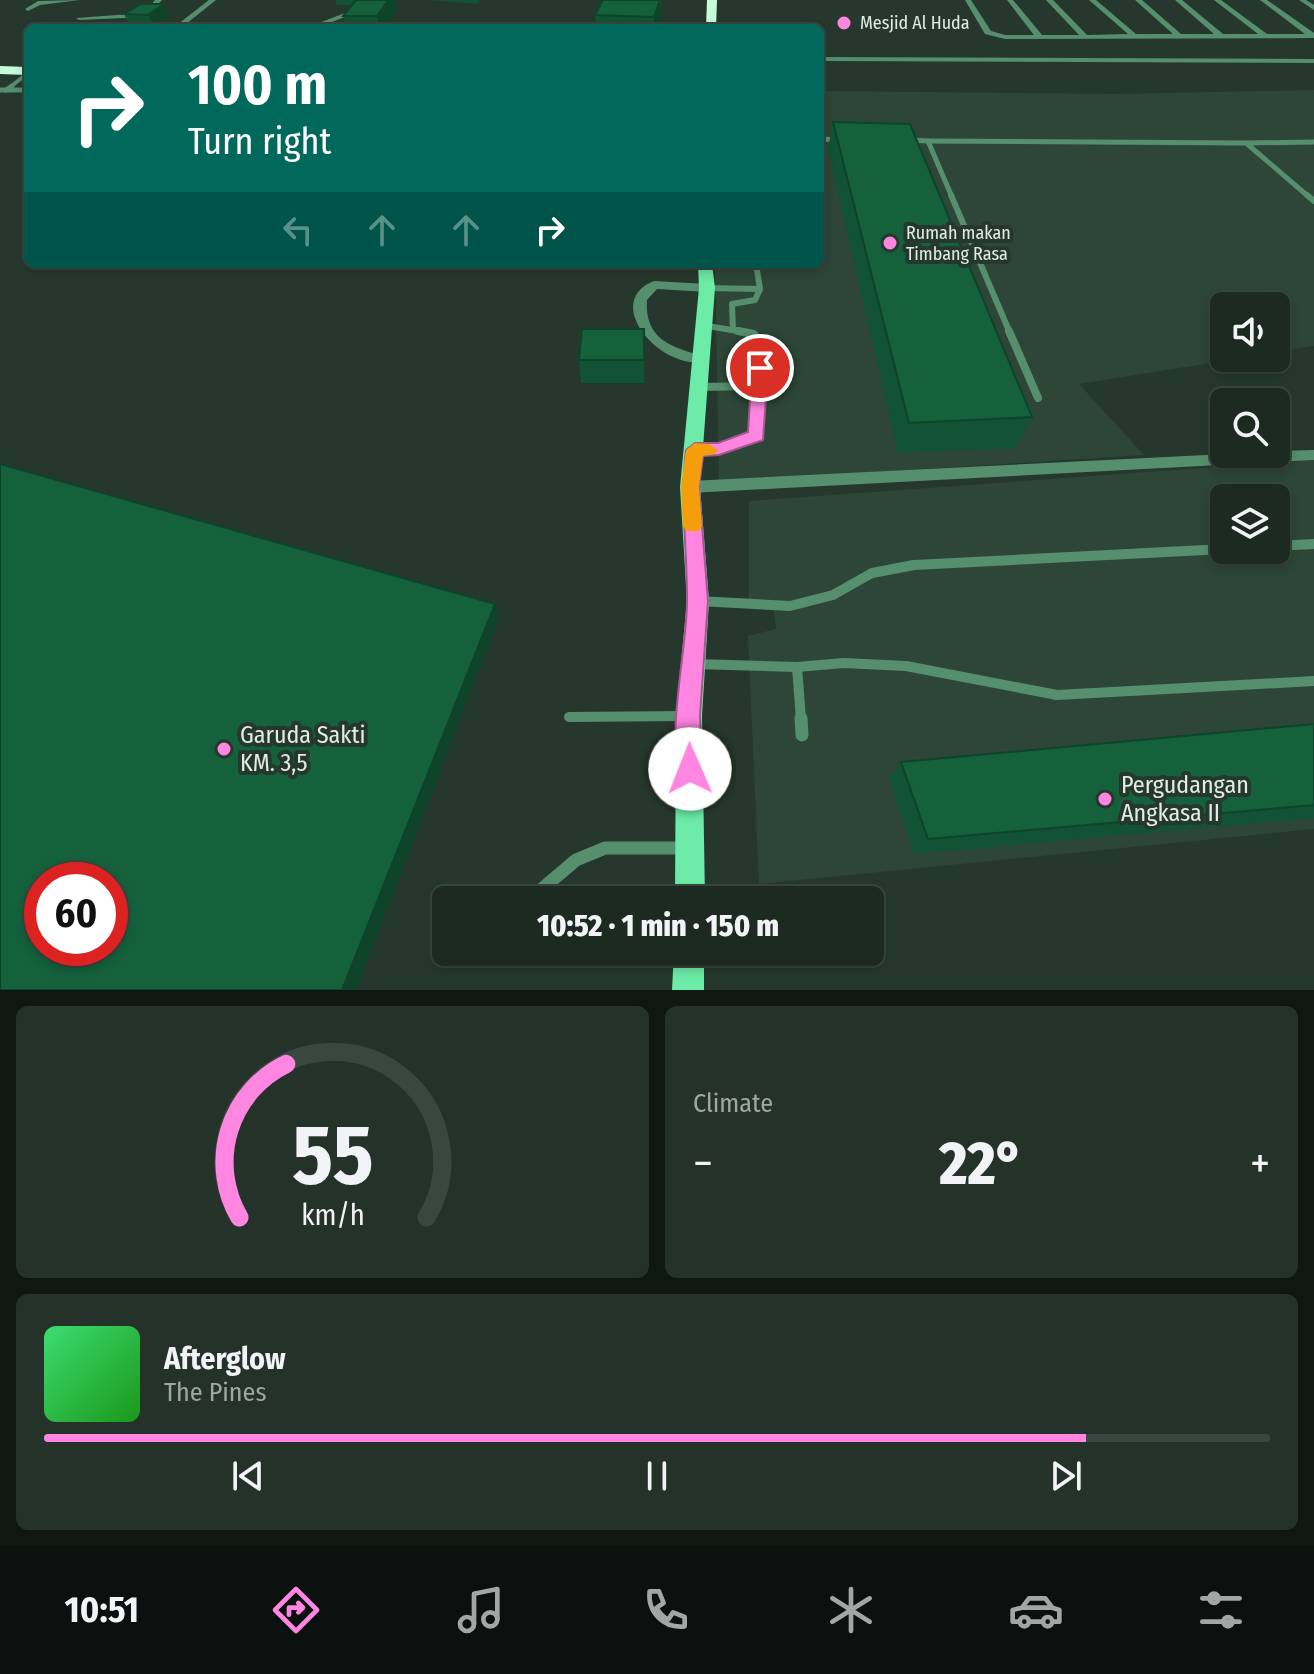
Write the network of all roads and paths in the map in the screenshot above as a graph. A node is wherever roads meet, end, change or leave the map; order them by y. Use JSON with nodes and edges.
{"nodes":[{"id":1,"x":77,"y":0,"type":"edge"},
{"id":2,"x":159,"y":0,"type":"edge"},
{"id":3,"x":213,"y":0,"type":"edge"},
{"id":4,"x":712,"y":0,"type":"edge"},
{"id":5,"x":968,"y":0,"type":"edge"},
{"id":6,"x":1010,"y":0,"type":"edge"},
{"id":7,"x":1049,"y":0,"type":"edge"},
{"id":8,"x":1092,"y":0,"type":"edge"},
{"id":9,"x":1138,"y":0,"type":"edge"},
{"id":10,"x":1178,"y":0,"type":"edge"},
{"id":11,"x":1217,"y":0,"type":"edge"},
{"id":12,"x":1263,"y":0,"type":"edge"},
{"id":13,"x":1302,"y":0,"type":"edge"},
{"id":14,"x":1314,"y":8,"type":"edge"},
{"id":15,"x":28,"y":9,"type":"dead end"},
{"id":16,"x":363,"y":9,"type":"edge"},
{"id":17,"x":79,"y":18,"type":"dead end"},
{"id":18,"x":182,"y":24,"type":"edge"},
{"id":19,"x":322,"y":24,"type":"edge"},
{"id":20,"x":711,"y":24,"type":"edge"},
{"id":21,"x":1039,"y":36,"type":"junction"},
{"id":22,"x":1084,"y":36,"type":"junction"},
{"id":23,"x":1134,"y":36,"type":"junction"},
{"id":24,"x":1179,"y":36,"type":"junction"},
{"id":25,"x":1221,"y":36,"type":"junction"},
{"id":26,"x":1265,"y":36,"type":"junction"},
{"id":27,"x":1314,"y":36,"type":"edge"},
{"id":28,"x":824,"y":59,"type":"edge"},
{"id":29,"x":1314,"y":61,"type":"edge"},
{"id":30,"x":0,"y":63,"type":"edge"},
{"id":31,"x":24,"y":64,"type":"edge"},
{"id":32,"x":0,"y":70,"type":"edge"},
{"id":33,"x":24,"y":72,"type":"edge"},
{"id":34,"x":24,"y":75,"type":"edge"},
{"id":35,"x":3,"y":90,"type":"edge"},
{"id":36,"x":24,"y":90,"type":"edge"},
{"id":37,"x":824,"y":139,"type":"edge"},
{"id":38,"x":851,"y":140,"type":"edge"},
{"id":39,"x":897,"y":140,"type":"edge"},
{"id":40,"x":928,"y":141,"type":"junction"},
{"id":41,"x":1314,"y":142,"type":"edge"},
{"id":42,"x":1246,"y":143,"type":"junction"},
{"id":43,"x":1314,"y":201,"type":"edge"},
{"id":44,"x":705,"y":268,"type":"edge"},
{"id":45,"x":757,"y":268,"type":"edge"},
{"id":46,"x":707,"y":288,"type":"junction"},
{"id":47,"x":760,"y":289,"type":"junction"},
{"id":48,"x":701,"y":325,"type":"junction"},
{"id":49,"x":733,"y":330,"type":"junction"},
{"id":50,"x":699,"y":359,"type":"junction"},
{"id":51,"x":761,"y":386,"type":"junction"},
{"id":52,"x":698,"y":387,"type":"junction"},
{"id":53,"x":1038,"y":398,"type":"dead end"},
{"id":54,"x":695,"y":450,"type":"junction"},
{"id":55,"x":1314,"y":455,"type":"edge"},
{"id":56,"x":690,"y":487,"type":"junction"},
{"id":57,"x":1314,"y":544,"type":"edge"},
{"id":58,"x":1290,"y":545,"type":"edge"},
{"id":59,"x":1210,"y":550,"type":"edge"},
{"id":60,"x":698,"y":601,"type":"junction"},
{"id":61,"x":695,"y":664,"type":"junction"},
{"id":62,"x":797,"y":667,"type":"junction"},
{"id":63,"x":1314,"y":681,"type":"edge"},
{"id":64,"x":689,"y":716,"type":"junction"},
{"id":65,"x":569,"y":717,"type":"dead end"},
{"id":66,"x":802,"y":735,"type":"dead end"},
{"id":67,"x":692,"y":848,"type":"junction"},
{"id":68,"x":545,"y":886,"type":"edge"},
{"id":69,"x":691,"y":886,"type":"edge"},
{"id":70,"x":689,"y":966,"type":"edge"},
{"id":71,"x":688,"y":990,"type":"edge"}],
"edges":[{"from":1,"to":15,"type":"street"},
{"from":2,"to":17,"type":"street"},
{"from":3,"to":18,"type":"street"},
{"from":4,"to":20,"type":"highway"},
{"from":5,"to":21,"type":"street"},
{"from":6,"to":21,"type":"street"},
{"from":7,"to":22,"type":"street"},
{"from":8,"to":23,"type":"street"},
{"from":9,"to":24,"type":"street"},
{"from":10,"to":25,"type":"street"},
{"from":11,"to":26,"type":"street"},
{"from":12,"to":27,"type":"street"},
{"from":13,"to":14,"type":"street"},
{"from":16,"to":19,"type":"lane"},
{"from":21,"to":22,"type":"street"},
{"from":22,"to":23,"type":"street"},
{"from":23,"to":24,"type":"street"},
{"from":24,"to":25,"type":"street"},
{"from":25,"to":26,"type":"street"},
{"from":26,"to":27,"type":"street"},
{"from":28,"to":29,"type":"street"},
{"from":30,"to":31,"type":"highway"},
{"from":32,"to":33,"type":"highway"},
{"from":34,"to":35,"type":"lane"},
{"from":35,"to":36,"type":"lane"},
{"from":37,"to":38,"type":"lane"},
{"from":39,"to":40,"type":"lane"},
{"from":40,"to":42,"type":"lane"},
{"from":40,"to":53,"type":"lane"},
{"from":41,"to":42,"type":"lane"},
{"from":42,"to":43,"type":"lane"},
{"from":44,"to":46,"type":"main road"},
{"from":45,"to":47,"type":"lane"},
{"from":46,"to":47,"type":"lane"},
{"from":46,"to":48,"type":"main road"},
{"from":46,"to":50,"type":"street"},
{"from":47,"to":49,"type":"lane"},
{"from":48,"to":49,"type":"lane"},
{"from":48,"to":50,"type":"main road"},
{"from":49,"to":51,"type":"lane"},
{"from":50,"to":52,"type":"main road"},
{"from":51,"to":52,"type":"lane"},
{"from":51,"to":54,"type":"lane"},
{"from":52,"to":54,"type":"main road"},
{"from":54,"to":56,"type":"main road"},
{"from":55,"to":56,"type":"street"},
{"from":56,"to":60,"type":"main road"},
{"from":57,"to":58,"type":"lane"},
{"from":59,"to":60,"type":"lane"},
{"from":60,"to":61,"type":"main road"},
{"from":61,"to":62,"type":"lane"},
{"from":61,"to":64,"type":"main road"},
{"from":62,"to":63,"type":"lane"},
{"from":62,"to":66,"type":"lane"},
{"from":64,"to":65,"type":"lane"},
{"from":64,"to":67,"type":"main road"},
{"from":67,"to":68,"type":"lane"},
{"from":67,"to":69,"type":"main road"},
{"from":70,"to":71,"type":"main road"}]}
